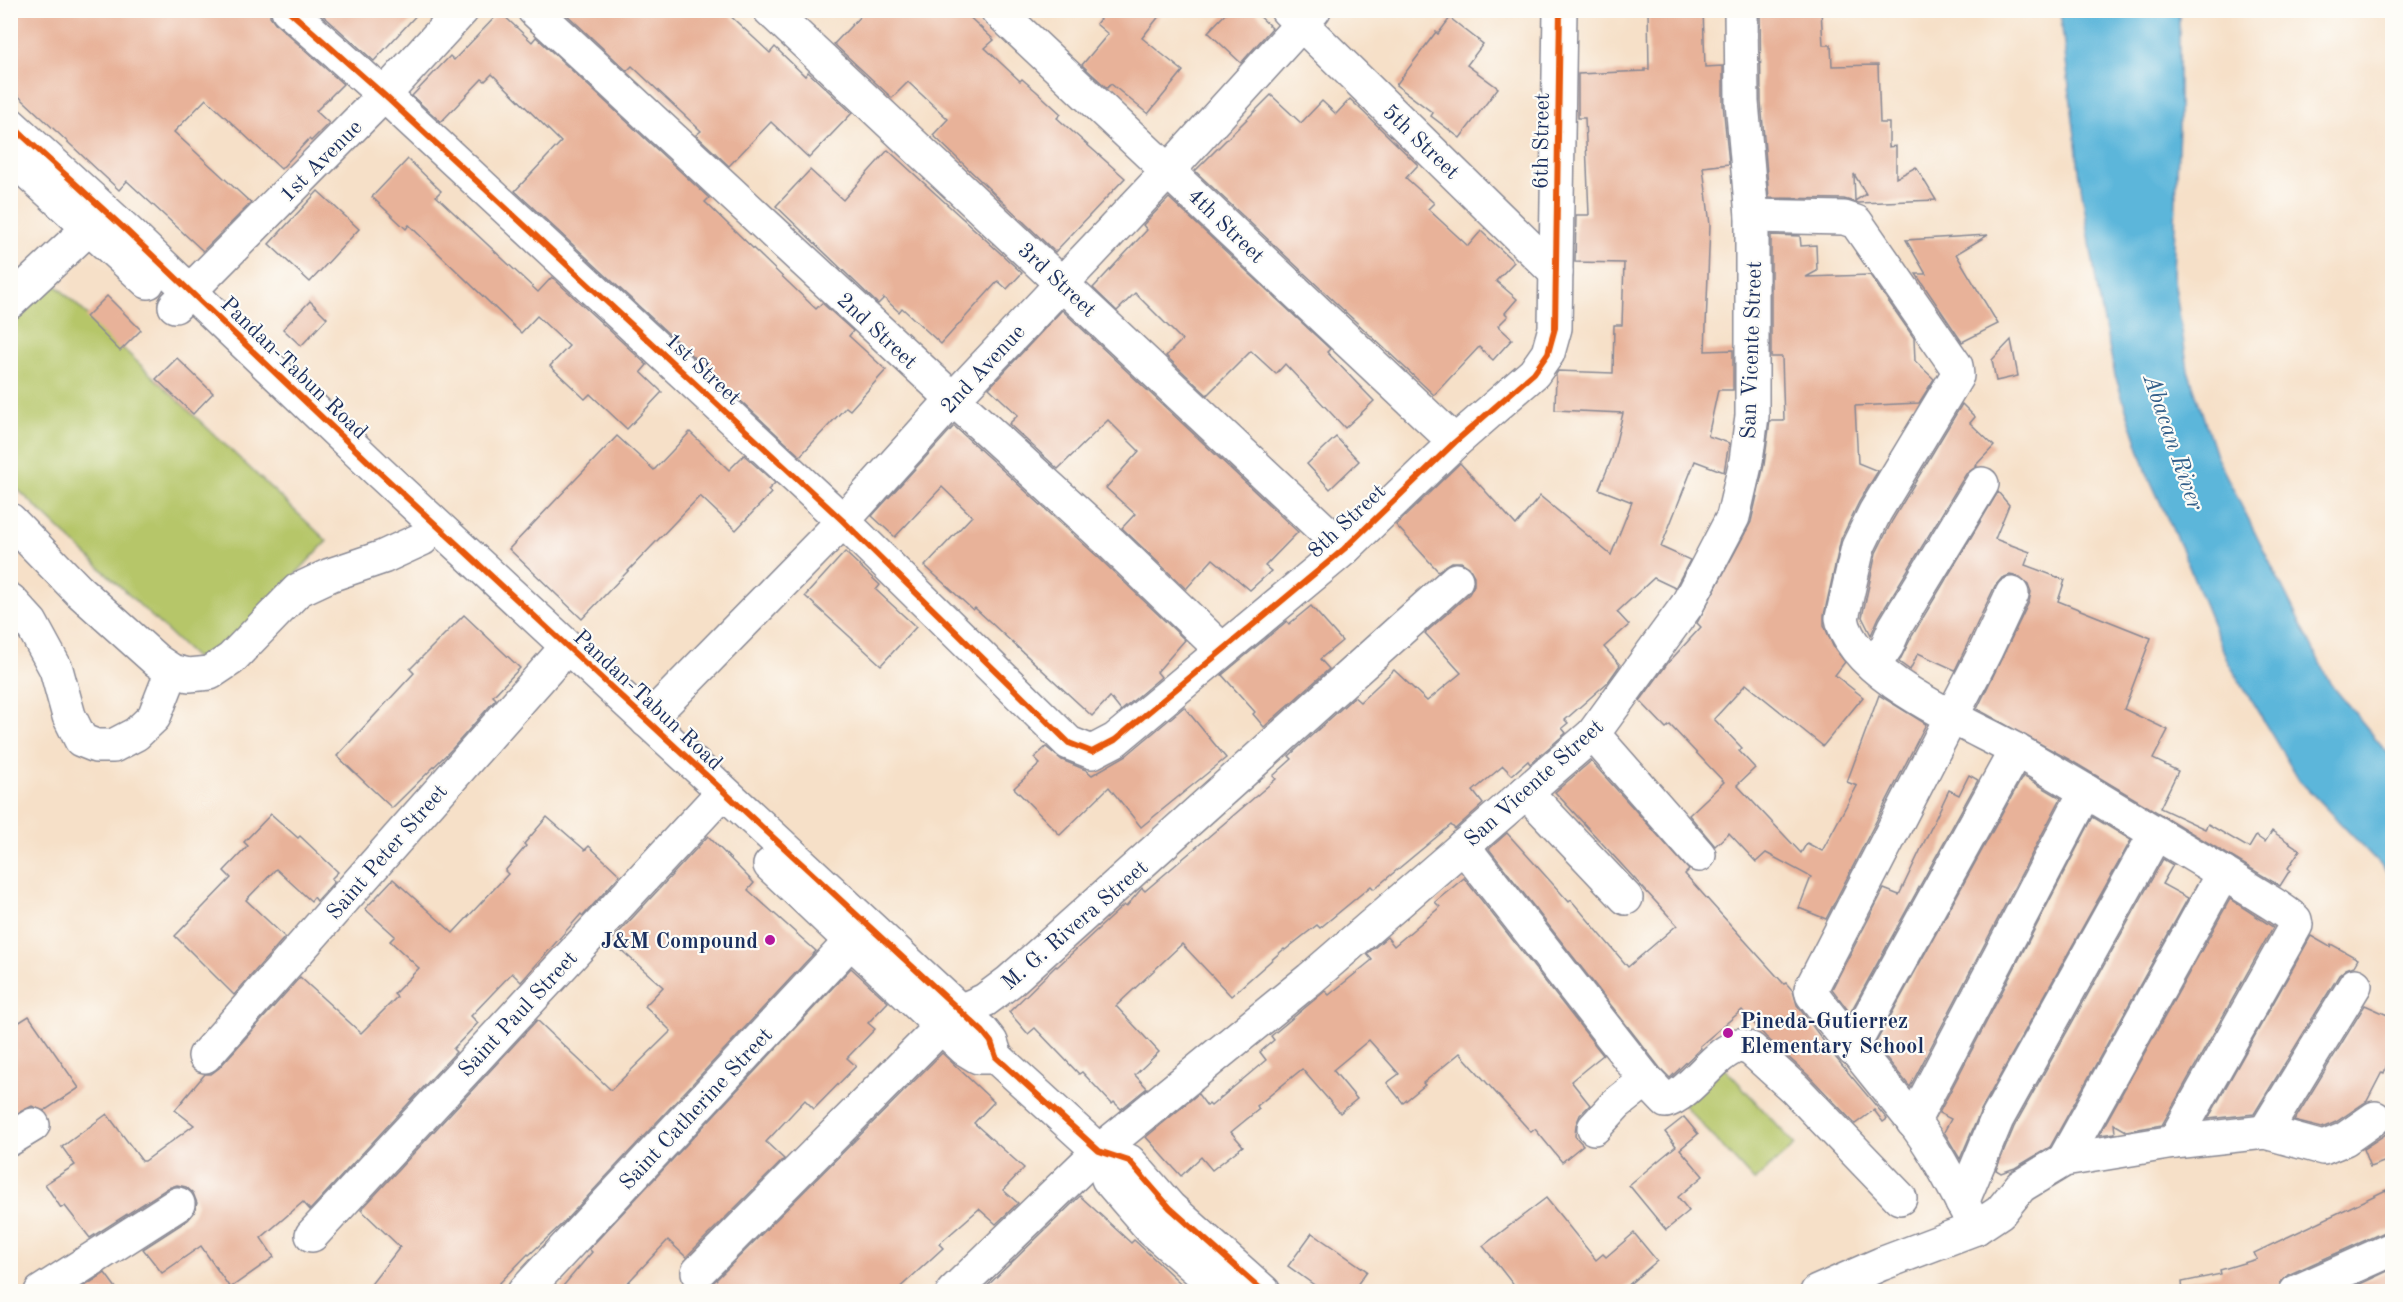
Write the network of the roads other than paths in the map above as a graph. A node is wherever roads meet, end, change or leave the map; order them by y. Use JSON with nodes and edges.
{"nodes":[{"id":1,"x":288,"y":10,"type":"edge"},
{"id":2,"x":462,"y":10,"type":"edge"},
{"id":3,"x":534,"y":10,"type":"edge"},
{"id":4,"x":770,"y":10,"type":"edge"},
{"id":5,"x":998,"y":10,"type":"edge"},
{"id":6,"x":1560,"y":10,"type":"edge"},
{"id":7,"x":1741,"y":10,"type":"edge"},
{"id":8,"x":1301,"y":15,"type":"edge"},
{"id":9,"x":384,"y":95,"type":"junction"},
{"id":10,"x":10,"y":124,"type":"edge"},
{"id":11,"x":10,"y":156,"type":"edge"},
{"id":12,"x":1169,"y":170,"type":"junction"},
{"id":13,"x":1752,"y":216,"type":"junction"},
{"id":14,"x":89,"y":228,"type":"junction"},
{"id":15,"x":1556,"y":273,"type":"junction"},
{"id":16,"x":1062,"y":282,"type":"junction"},
{"id":17,"x":182,"y":299,"type":"junction"},
{"id":18,"x":10,"y":302,"type":"edge"},
{"id":19,"x":953,"y":399,"type":"junction"},
{"id":20,"x":1455,"y":442,"type":"junction"},
{"id":21,"x":1982,"y":484,"type":"dead end"},
{"id":22,"x":10,"y":520,"type":"edge"},
{"id":23,"x":843,"y":521,"type":"junction"},
{"id":24,"x":422,"y":539,"type":"junction"},
{"id":25,"x":1344,"y":549,"type":"junction"},
{"id":26,"x":1456,"y":580,"type":"dead end"},
{"id":27,"x":2012,"y":594,"type":"dead end"},
{"id":28,"x":10,"y":600,"type":"edge"},
{"id":29,"x":1222,"y":650,"type":"junction"},
{"id":30,"x":560,"y":654,"type":"junction"},
{"id":31,"x":1874,"y":665,"type":"junction"},
{"id":32,"x":172,"y":671,"type":"junction"},
{"id":33,"x":1951,"y":718,"type":"junction"},
{"id":34,"x":647,"y":721,"type":"junction"},
{"id":35,"x":1593,"y":734,"type":"junction"},
{"id":36,"x":2016,"y":750,"type":"junction"},
{"id":37,"x":1092,"y":752,"type":"joint"},
{"id":38,"x":2086,"y":791,"type":"junction"},
{"id":39,"x":1526,"y":792,"type":"junction"},
{"id":40,"x":716,"y":800,"type":"junction"},
{"id":41,"x":2156,"y":833,"type":"junction"},
{"id":42,"x":1463,"y":846,"type":"junction"},
{"id":43,"x":1699,"y":855,"type":"dead end"},
{"id":44,"x":2223,"y":873,"type":"junction"},
{"id":45,"x":1626,"y":898,"type":"dead end"},
{"id":46,"x":859,"y":933,"type":"junction"},
{"id":47,"x":2355,"y":985,"type":"dead end"},
{"id":48,"x":951,"y":1019,"type":"junction"},
{"id":49,"x":1852,"y":1048,"type":"junction"},
{"id":50,"x":206,"y":1056,"type":"dead end"},
{"id":51,"x":1656,"y":1090,"type":"junction"},
{"id":52,"x":2375,"y":1118,"type":"dead end"},
{"id":53,"x":1913,"y":1122,"type":"junction"},
{"id":54,"x":1594,"y":1128,"type":"dead end"},
{"id":55,"x":2265,"y":1132,"type":"junction"},
{"id":56,"x":2174,"y":1142,"type":"junction"},
{"id":57,"x":1099,"y":1151,"type":"junction"},
{"id":58,"x":2064,"y":1160,"type":"junction"},
{"id":59,"x":1900,"y":1198,"type":"dead end"},
{"id":60,"x":178,"y":1204,"type":"dead end"},
{"id":61,"x":1969,"y":1215,"type":"junction"},
{"id":62,"x":312,"y":1235,"type":"dead end"},
{"id":63,"x":2392,"y":1248,"type":"edge"},
{"id":64,"x":1196,"y":1250,"type":"junction"},
{"id":65,"x":698,"y":1272,"type":"dead end"},
{"id":66,"x":41,"y":1292,"type":"edge"},
{"id":67,"x":524,"y":1292,"type":"edge"},
{"id":68,"x":952,"y":1292,"type":"edge"},
{"id":69,"x":1222,"y":1292,"type":"edge"},
{"id":70,"x":1264,"y":1292,"type":"edge"},
{"id":71,"x":1817,"y":1292,"type":"edge"},
{"id":72,"x":2296,"y":1292,"type":"edge"}],
"edges":[{"from":1,"to":9,"type":"street","name":"1st Street"},
{"from":2,"to":9,"type":"street","name":"1st Avenue"},
{"from":3,"to":19,"type":"street","name":"2nd Street"},
{"from":4,"to":16,"type":"street","name":"3rd Street"},
{"from":5,"to":12,"type":"street","name":"4th Street"},
{"from":6,"to":15,"type":"street","name":"6th Street"},
{"from":7,"to":13,"type":"street","name":"San Vicente Street"},
{"from":8,"to":12,"type":"street","name":"2nd Avenue"},
{"from":8,"to":15,"type":"street","name":"5th Street"},
{"from":9,"to":17,"type":"street","name":"1st Avenue"},
{"from":9,"to":23,"type":"street","name":"1st Street"},
{"from":10,"to":17,"type":"street","name":"Pandan-Tabun Road"},
{"from":11,"to":14,"type":"street","name":"Pandan-Tabun Road"},
{"from":12,"to":16,"type":"street","name":"2nd Avenue"},
{"from":12,"to":20,"type":"street","name":"4th Street"},
{"from":13,"to":31,"type":"street"},
{"from":13,"to":35,"type":"street","name":"San Vicente Street"},
{"from":14,"to":17,"type":"street","name":"Pandan-Tabun Road"},
{"from":14,"to":18,"type":"street"},
{"from":15,"to":20,"type":"street","name":"8th Street"},
{"from":16,"to":19,"type":"street","name":"2nd Avenue"},
{"from":16,"to":25,"type":"street","name":"3rd Street"},
{"from":17,"to":24,"type":"street","name":"Pandan-Tabun Road"},
{"from":17,"to":30,"type":"street","name":"Pandan-Tabun Road"},
{"from":19,"to":23,"type":"street","name":"2nd Avenue"},
{"from":19,"to":29,"type":"street","name":"2nd Street"},
{"from":20,"to":25,"type":"street","name":"8th Street"},
{"from":21,"to":31,"type":"street"},
{"from":22,"to":32,"type":"street"},
{"from":23,"to":34,"type":"street","name":"2nd Avenue"},
{"from":23,"to":37,"type":"street","name":"1st Street"},
{"from":24,"to":30,"type":"street","name":"Pandan-Tabun Road"},
{"from":24,"to":32,"type":"street"},
{"from":25,"to":29,"type":"street","name":"8th Street"},
{"from":26,"to":48,"type":"street","name":"M. G. Rivera Street"},
{"from":27,"to":33,"type":"street"},
{"from":28,"to":32,"type":"street"},
{"from":29,"to":37,"type":"street","name":"8th Street"},
{"from":30,"to":34,"type":"street","name":"Pandan-Tabun Road"},
{"from":30,"to":40,"type":"street","name":"Pandan-Tabun Road"},
{"from":30,"to":50,"type":"street","name":"Saint Peter Street"},
{"from":31,"to":33,"type":"street"},
{"from":33,"to":36,"type":"street"},
{"from":33,"to":49,"type":"street"},
{"from":34,"to":40,"type":"street","name":"Pandan-Tabun Road"},
{"from":35,"to":39,"type":"street","name":"San Vicente Street"},
{"from":35,"to":43,"type":"street"},
{"from":36,"to":38,"type":"street"},
{"from":36,"to":49,"type":"street"},
{"from":38,"to":41,"type":"street"},
{"from":38,"to":53,"type":"street"},
{"from":39,"to":42,"type":"street","name":"San Vicente Street"},
{"from":39,"to":45,"type":"street"},
{"from":40,"to":46,"type":"street","name":"Pandan-Tabun Road"},
{"from":40,"to":62,"type":"street","name":"Saint Paul Street"},
{"from":41,"to":44,"type":"street"},
{"from":41,"to":61,"type":"street"},
{"from":42,"to":51,"type":"street"},
{"from":42,"to":57,"type":"street","name":"San Vicente Street"},
{"from":44,"to":56,"type":"street"},
{"from":44,"to":58,"type":"street"},
{"from":46,"to":48,"type":"street","name":"Pandan-Tabun Road"},
{"from":46,"to":67,"type":"street","name":"Saint Catherine Street"},
{"from":47,"to":55,"type":"street"},
{"from":48,"to":57,"type":"street","name":"Pandan-Tabun Road"},
{"from":48,"to":65,"type":"street","name":"M. G. Rivera Street"},
{"from":49,"to":53,"type":"street"},
{"from":51,"to":54,"type":"street"},
{"from":51,"to":59,"type":"street"},
{"from":52,"to":55,"type":"street"},
{"from":53,"to":61,"type":"street"},
{"from":55,"to":56,"type":"street"},
{"from":56,"to":58,"type":"street"},
{"from":57,"to":64,"type":"street","name":"Pandan-Tabun Road"},
{"from":57,"to":68,"type":"street","name":"San Vicente Street"},
{"from":58,"to":61,"type":"street"},
{"from":60,"to":66,"type":"street"},
{"from":61,"to":71,"type":"street"},
{"from":63,"to":72,"type":"street"},
{"from":64,"to":69,"type":"street","name":"Pandan-Tabun Road"},
{"from":64,"to":70,"type":"street","name":"Pandan-Tabun Road"}]}
